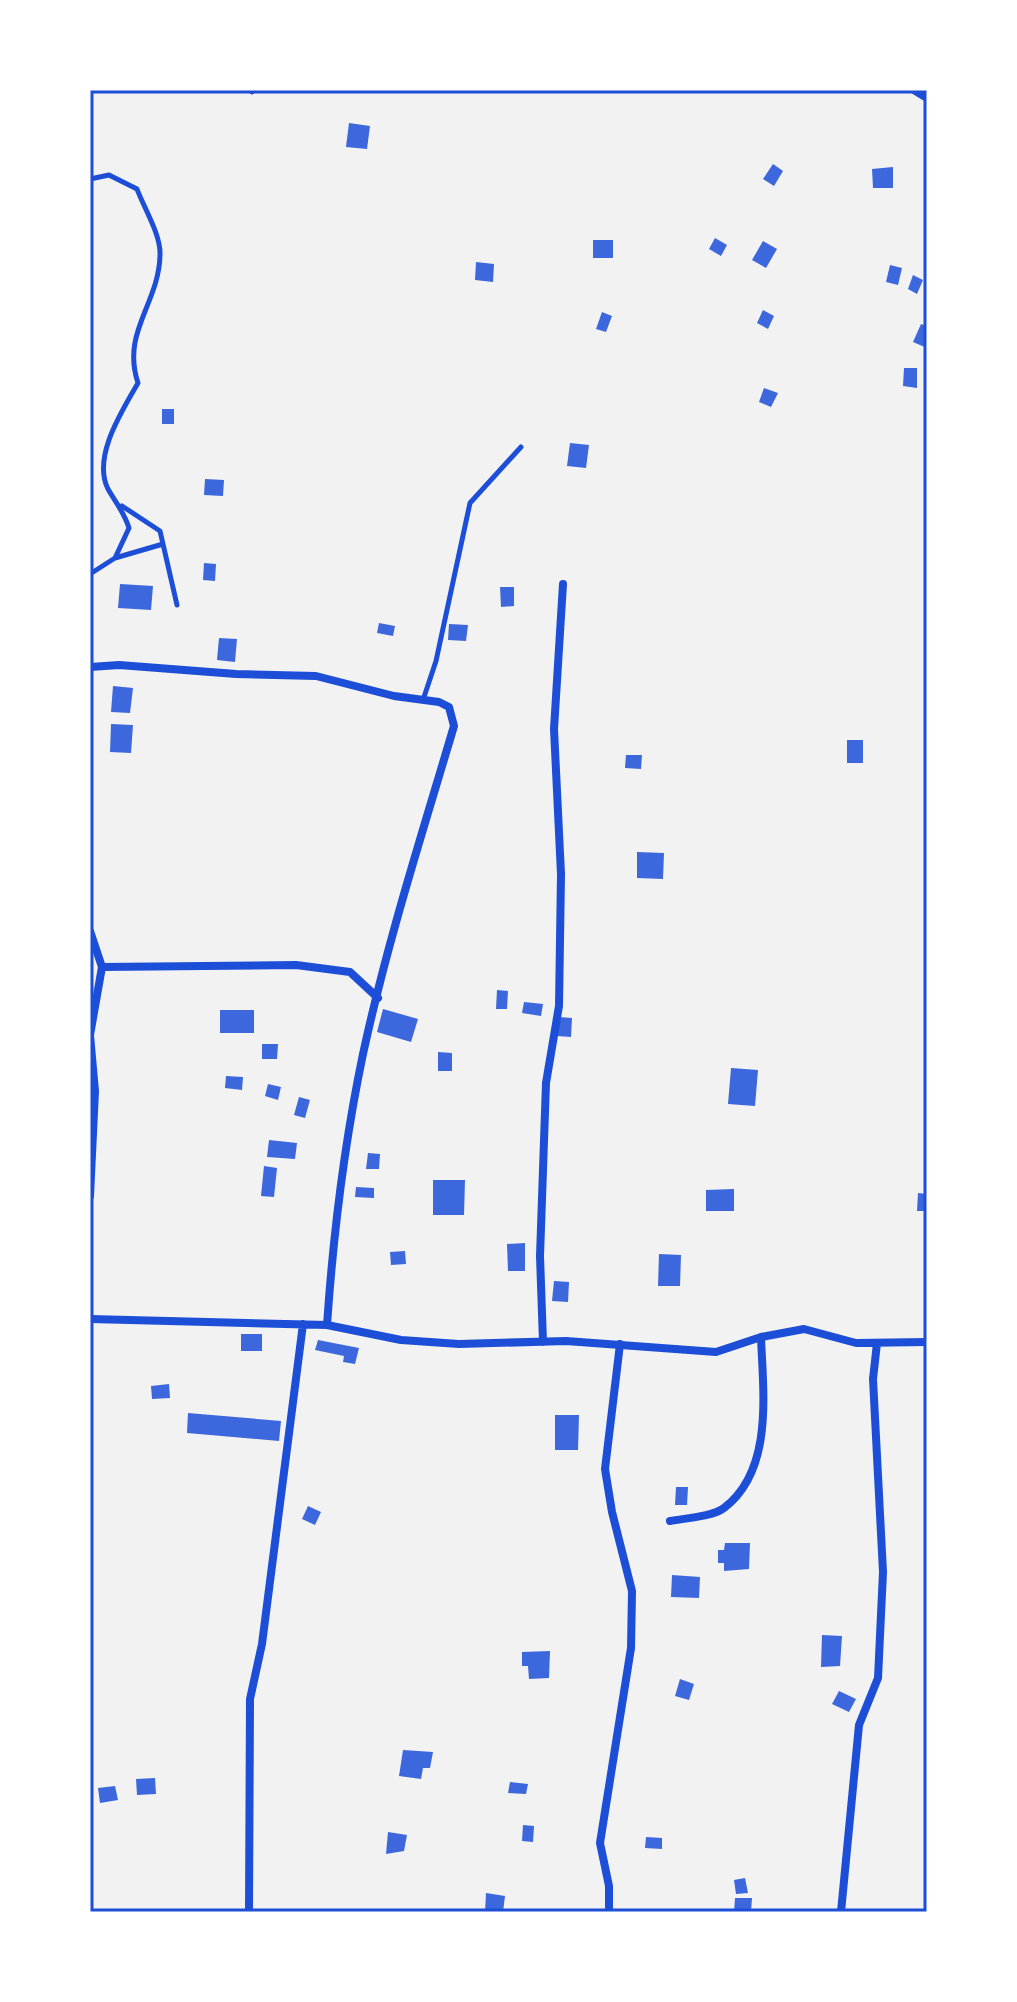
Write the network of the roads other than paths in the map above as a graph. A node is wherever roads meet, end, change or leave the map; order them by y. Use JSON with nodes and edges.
{"nodes":[{"id":1,"x":914,"y":90,"type":"edge"},
{"id":2,"x":927,"y":98,"type":"edge"},
{"id":3,"x":90,"y":179,"type":"edge"},
{"id":4,"x":521,"y":447,"type":"dead end"},
{"id":5,"x":122,"y":506,"type":"junction"},
{"id":6,"x":163,"y":544,"type":"junction"},
{"id":7,"x":115,"y":558,"type":"junction"},
{"id":8,"x":90,"y":574,"type":"edge"},
{"id":9,"x":563,"y":584,"type":"dead end"},
{"id":10,"x":177,"y":605,"type":"dead end"},
{"id":11,"x":90,"y":667,"type":"edge"},
{"id":12,"x":423,"y":701,"type":"junction"},
{"id":13,"x":90,"y":931,"type":"edge"},
{"id":14,"x":102,"y":967,"type":"junction"},
{"id":15,"x":378,"y":998,"type":"junction"},
{"id":16,"x":90,"y":1196,"type":"edge"},
{"id":17,"x":90,"y":1319,"type":"edge"},
{"id":18,"x":303,"y":1324,"type":"junction"},
{"id":19,"x":327,"y":1325,"type":"junction"},
{"id":20,"x":761,"y":1337,"type":"junction"},
{"id":21,"x":543,"y":1342,"type":"junction"},
{"id":22,"x":927,"y":1342,"type":"edge"},
{"id":23,"x":877,"y":1343,"type":"junction"},
{"id":24,"x":620,"y":1344,"type":"junction"},
{"id":25,"x":670,"y":1521,"type":"dead end"},
{"id":26,"x":249,"y":1912,"type":"edge"},
{"id":27,"x":609,"y":1912,"type":"edge"},
{"id":28,"x":841,"y":1912,"type":"edge"}],
"edges":[{"from":1,"to":2,"type":"street"},
{"from":3,"to":5,"type":"lane"},
{"from":4,"to":12,"type":"lane"},
{"from":5,"to":6,"type":"lane"},
{"from":5,"to":7,"type":"lane"},
{"from":6,"to":7,"type":"lane"},
{"from":6,"to":10,"type":"lane"},
{"from":7,"to":8,"type":"lane"},
{"from":9,"to":21,"type":"street"},
{"from":11,"to":12,"type":"street"},
{"from":12,"to":15,"type":"street"},
{"from":13,"to":14,"type":"street"},
{"from":14,"to":15,"type":"street"},
{"from":14,"to":16,"type":"street"},
{"from":15,"to":19,"type":"street"},
{"from":17,"to":18,"type":"street"},
{"from":18,"to":19,"type":"street"},
{"from":18,"to":26,"type":"street"},
{"from":19,"to":21,"type":"street"},
{"from":20,"to":23,"type":"street"},
{"from":20,"to":24,"type":"street"},
{"from":20,"to":25,"type":"street"},
{"from":21,"to":24,"type":"street"},
{"from":22,"to":23,"type":"street"},
{"from":23,"to":28,"type":"street"},
{"from":24,"to":27,"type":"street"}]}
